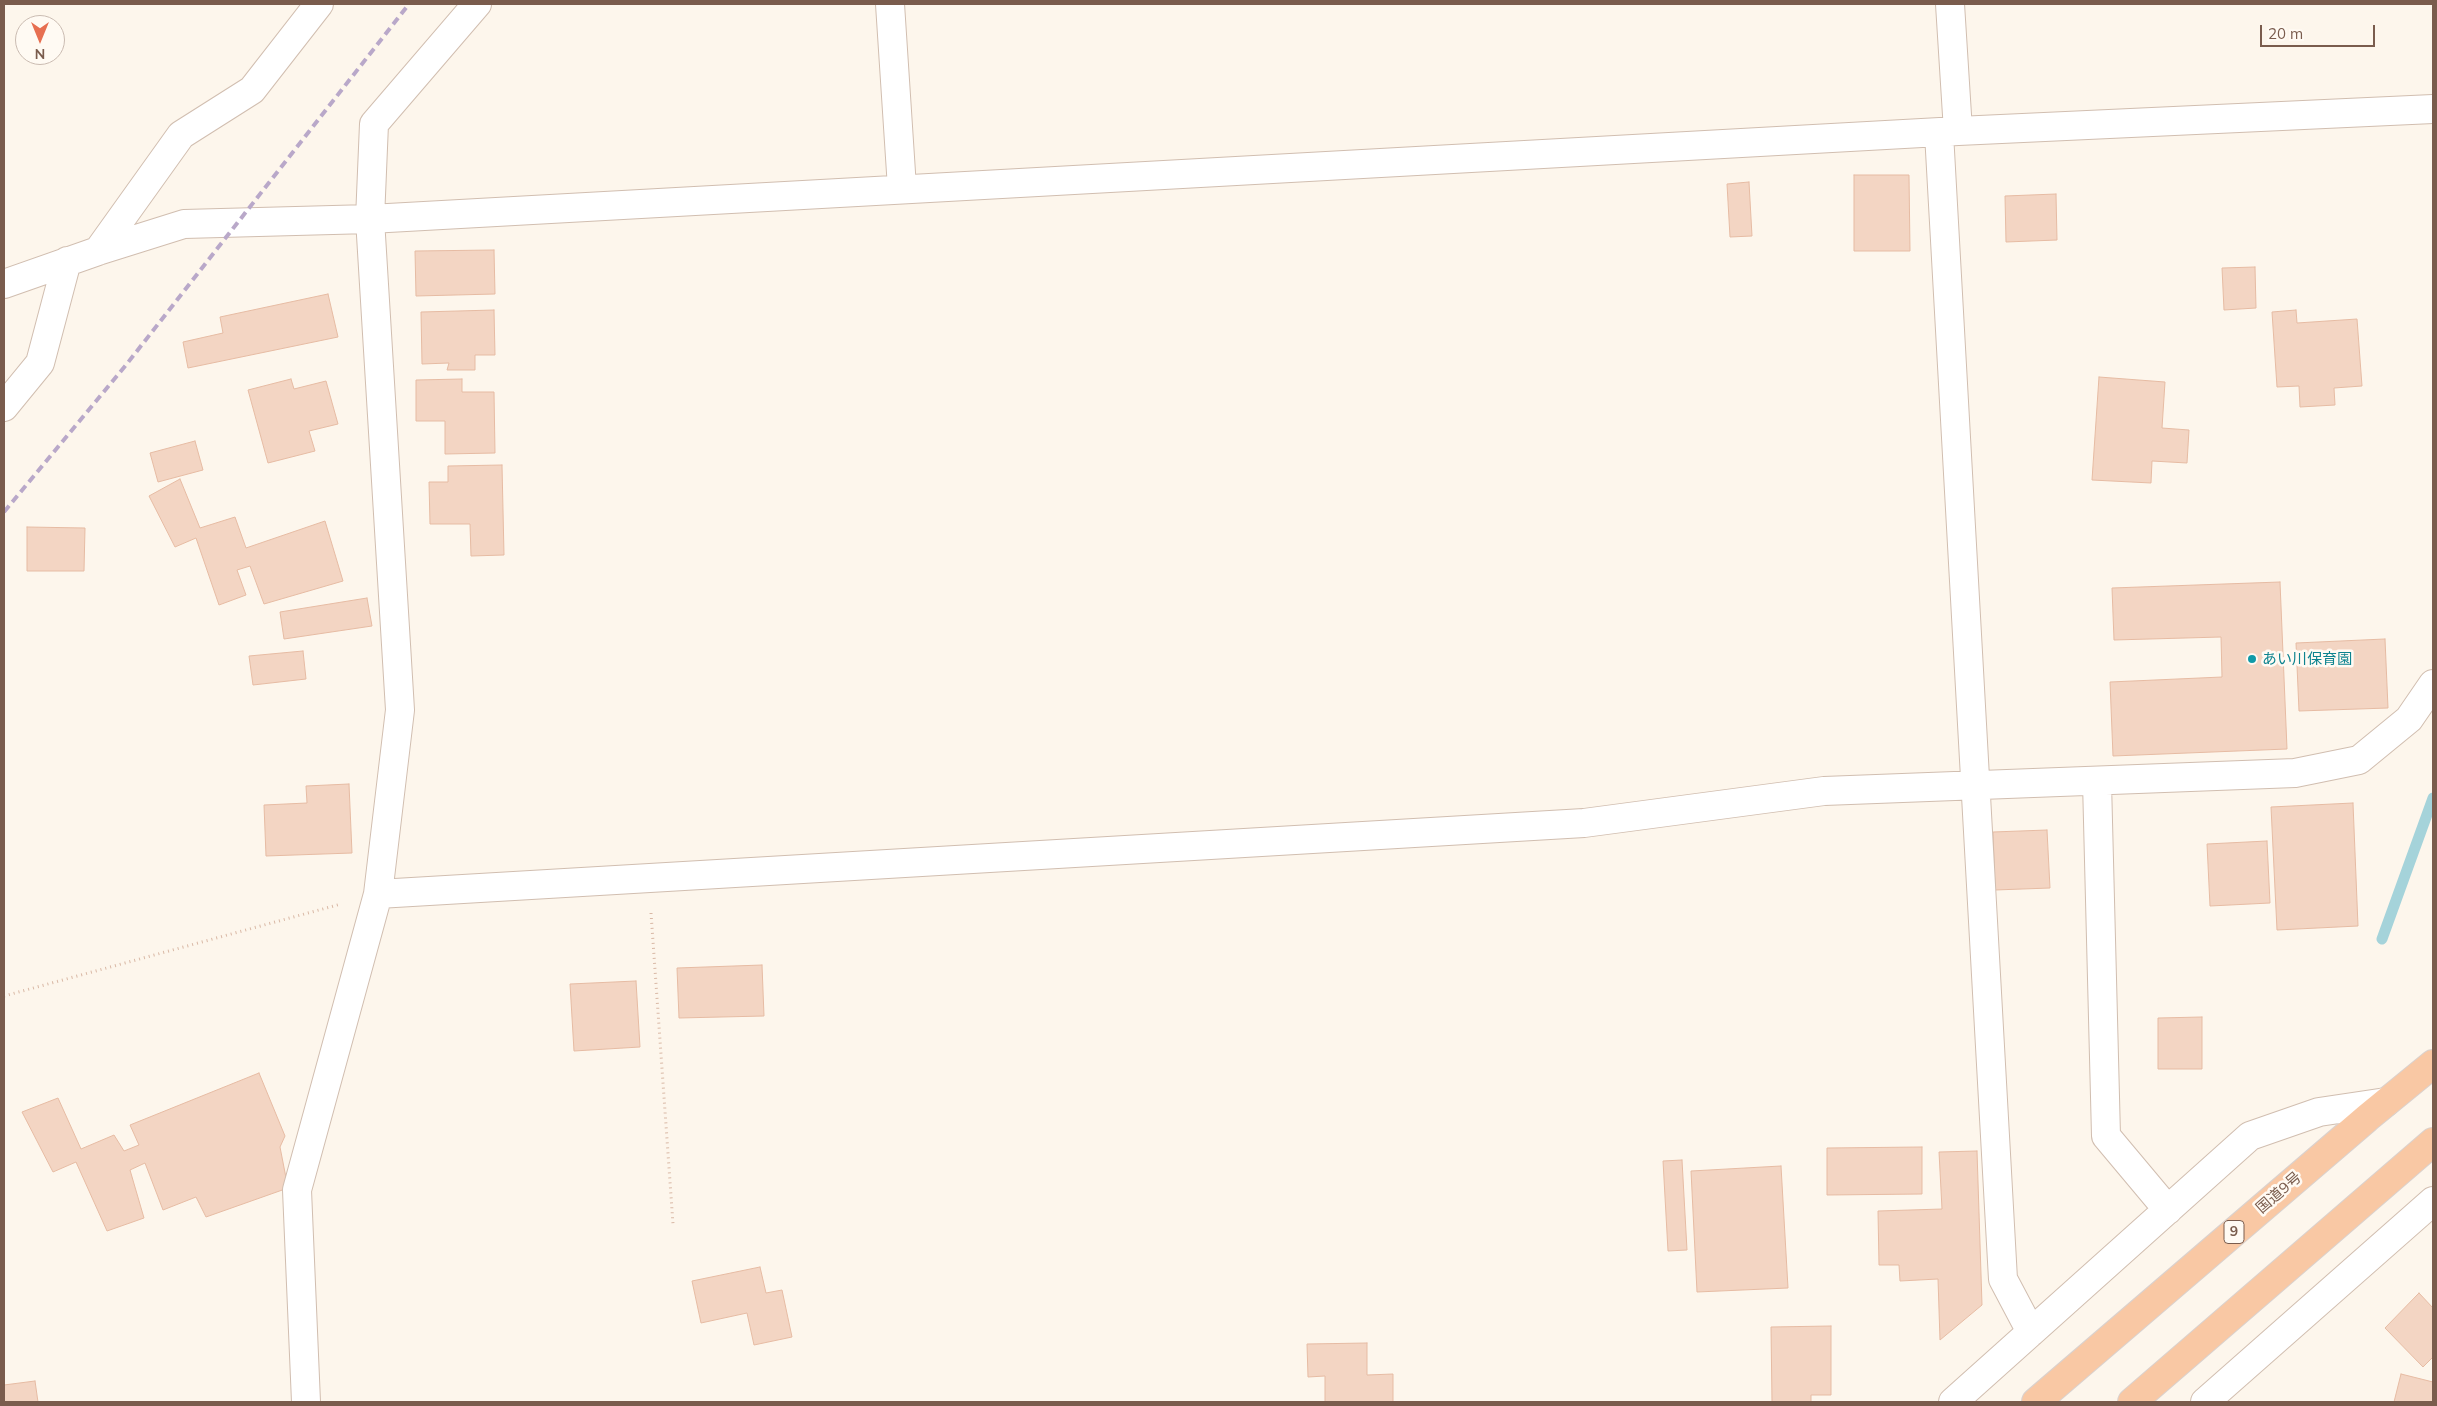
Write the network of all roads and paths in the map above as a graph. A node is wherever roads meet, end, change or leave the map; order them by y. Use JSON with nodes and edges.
{"nodes":[{"id":1,"x":319,"y":4,"type":"edge"},
{"id":2,"x":478,"y":4,"type":"edge"},
{"id":3,"x":890,"y":4,"type":"edge"},
{"id":4,"x":1950,"y":4,"type":"edge"},
{"id":5,"x":2433,"y":109,"type":"edge"},
{"id":6,"x":1948,"y":132,"type":"junction"},
{"id":7,"x":902,"y":188,"type":"junction"},
{"id":8,"x":370,"y":219,"type":"junction"},
{"id":9,"x":98,"y":250,"type":"junction"},
{"id":10,"x":67,"y":261,"type":"junction"},
{"id":11,"x":4,"y":284,"type":"edge"},
{"id":12,"x":4,"y":407,"type":"edge"},
{"id":13,"x":2433,"y":684,"type":"edge"},
{"id":14,"x":2097,"y":782,"type":"junction"},
{"id":15,"x":1976,"y":786,"type":"junction"},
{"id":16,"x":648,"y":878,"type":"junction"},
{"id":17,"x":378,"y":894,"type":"junction"},
{"id":18,"x":4,"y":996,"type":"edge"},
{"id":19,"x":2433,"y":1064,"type":"edge"},
{"id":20,"x":2386,"y":1102,"type":"junction"},
{"id":21,"x":2433,"y":1142,"type":"edge"},
{"id":22,"x":2433,"y":1201,"type":"edge"},
{"id":23,"x":2168,"y":1210,"type":"junction"},
{"id":24,"x":673,"y":1224,"type":"dead end"},
{"id":25,"x":2031,"y":1332,"type":"junction"},
{"id":26,"x":306,"y":1402,"type":"edge"},
{"id":27,"x":1953,"y":1402,"type":"edge"},
{"id":28,"x":2036,"y":1402,"type":"edge"},
{"id":29,"x":2132,"y":1402,"type":"edge"},
{"id":30,"x":2205,"y":1402,"type":"edge"}],
"edges":[{"from":1,"to":9,"type":"street"},
{"from":2,"to":8,"type":"street"},
{"from":3,"to":7,"type":"street"},
{"from":4,"to":6,"type":"street"},
{"from":5,"to":6,"type":"street"},
{"from":6,"to":7,"type":"street"},
{"from":6,"to":15,"type":"street"},
{"from":7,"to":8,"type":"street"},
{"from":8,"to":9,"type":"street"},
{"from":8,"to":17,"type":"street"},
{"from":9,"to":10,"type":"street"},
{"from":10,"to":11,"type":"street"},
{"from":10,"to":12,"type":"street"},
{"from":13,"to":14,"type":"street"},
{"from":14,"to":15,"type":"street"},
{"from":14,"to":23,"type":"street"},
{"from":15,"to":16,"type":"street"},
{"from":15,"to":25,"type":"street"},
{"from":16,"to":17,"type":"street"},
{"from":16,"to":24,"type":"path"},
{"from":17,"to":18,"type":"path"},
{"from":17,"to":26,"type":"street"},
{"from":19,"to":20,"type":"highway","name":"国道9号","number":"9"},
{"from":20,"to":23,"type":"street"},
{"from":20,"to":28,"type":"highway","name":"国道9号","number":"9"},
{"from":21,"to":29,"type":"highway"},
{"from":22,"to":30,"type":"street"},
{"from":23,"to":25,"type":"street"},
{"from":25,"to":27,"type":"street"}]}
